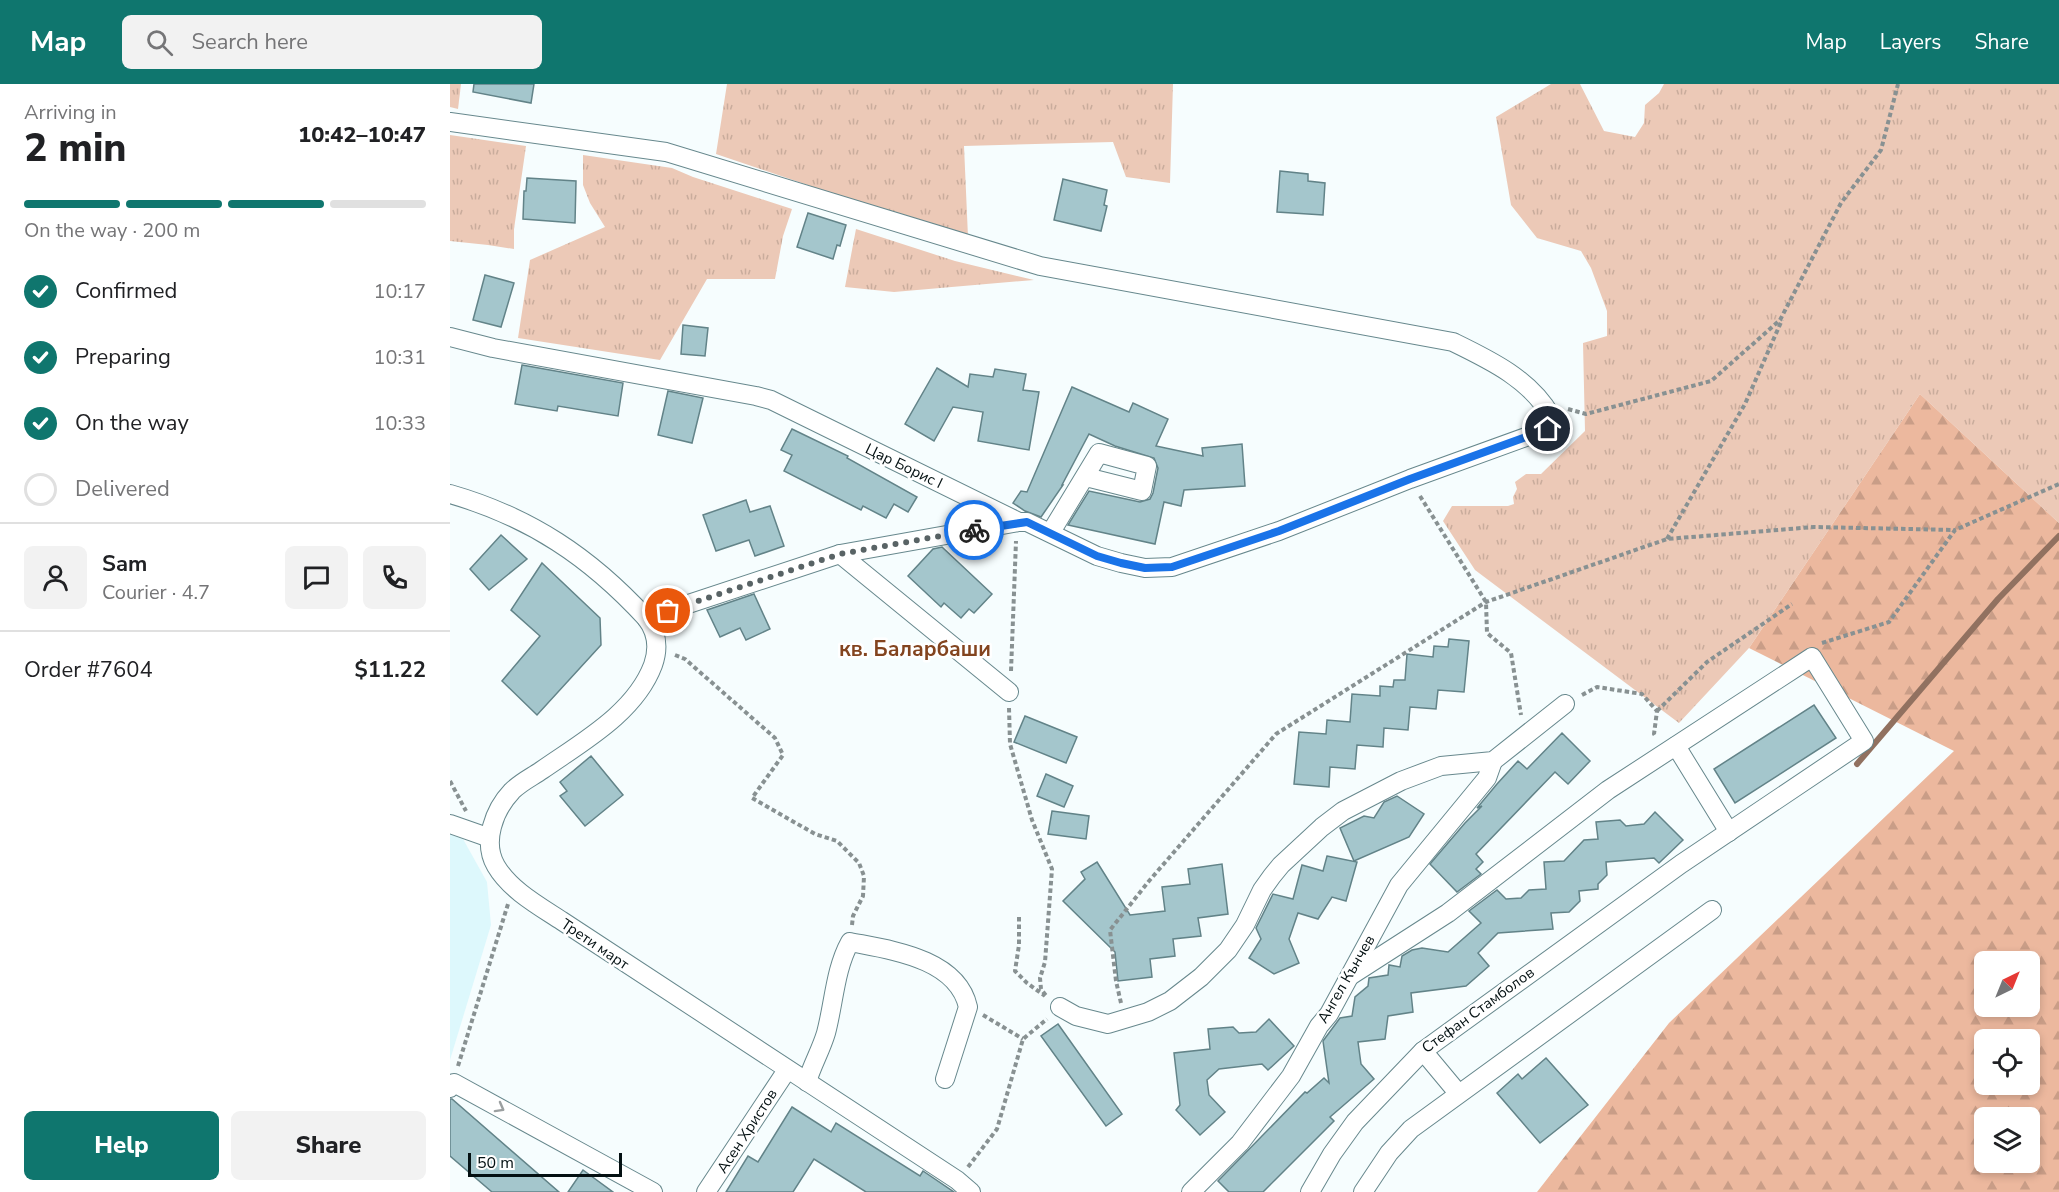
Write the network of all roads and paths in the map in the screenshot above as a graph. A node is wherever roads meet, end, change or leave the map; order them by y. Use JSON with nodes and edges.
{"nodes":[{"id":1,"x":1898,"y":84,"type":"edge"},
{"id":2,"x":450,"y":122,"type":"edge"},
{"id":3,"x":1794,"y":292,"type":"junction"},
{"id":4,"x":450,"y":337,"type":"edge"},
{"id":5,"x":1563,"y":406,"type":"dead end"},
{"id":6,"x":1086,"y":477,"type":"dead end"},
{"id":7,"x":1410,"y":479,"type":"junction"},
{"id":8,"x":2059,"y":484,"type":"edge"},
{"id":9,"x":450,"y":494,"type":"edge"},
{"id":10,"x":1023,"y":522,"type":"junction"},
{"id":11,"x":1955,"y":530,"type":"junction"},
{"id":12,"x":1051,"y":532,"type":"junction"},
{"id":13,"x":1667,"y":539,"type":"junction"},
{"id":14,"x":840,"y":554,"type":"junction"},
{"id":15,"x":1486,"y":602,"type":"junction"},
{"id":16,"x":1792,"y":604,"type":"dead end"},
{"id":17,"x":646,"y":618,"type":"junction"},
{"id":18,"x":1821,"y":643,"type":"dead end"},
{"id":19,"x":657,"y":649,"type":"junction"},
{"id":20,"x":1009,"y":692,"type":"junction"},
{"id":21,"x":1565,"y":704,"type":"joint"},
{"id":22,"x":1657,"y":711,"type":"junction"},
{"id":23,"x":1664,"y":730,"type":"dead end"},
{"id":24,"x":1654,"y":734,"type":"junction"},
{"id":25,"x":1524,"y":736,"type":"junction"},
{"id":26,"x":1676,"y":746,"type":"junction"},
{"id":27,"x":1493,"y":761,"type":"junction"},
{"id":28,"x":450,"y":781,"type":"edge"},
{"id":29,"x":450,"y":824,"type":"edge"},
{"id":30,"x":472,"y":832,"type":"junction"},
{"id":31,"x":1729,"y":832,"type":"junction"},
{"id":32,"x":490,"y":838,"type":"junction"},
{"id":33,"x":513,"y":886,"type":"junction"},
{"id":34,"x":1712,"y":910,"type":"dead end"},
{"id":35,"x":1019,"y":917,"type":"dead end"},
{"id":36,"x":850,"y":942,"type":"junction"},
{"id":37,"x":1350,"y":976,"type":"junction"},
{"id":38,"x":1054,"y":1003,"type":"junction"},
{"id":39,"x":968,"y":1007,"type":"junction"},
{"id":40,"x":1126,"y":1019,"type":"junction"},
{"id":41,"x":1023,"y":1039,"type":"junction"},
{"id":42,"x":1423,"y":1051,"type":"junction"},
{"id":43,"x":787,"y":1070,"type":"junction"},
{"id":44,"x":945,"y":1079,"type":"dead end"},
{"id":45,"x":807,"y":1082,"type":"junction"},
{"id":46,"x":452,"y":1085,"type":"edge"},
{"id":47,"x":1458,"y":1093,"type":"junction"},
{"id":48,"x":957,"y":1180,"type":"junction"},
{"id":49,"x":653,"y":1192,"type":"edge"},
{"id":50,"x":706,"y":1192,"type":"edge"},
{"id":51,"x":971,"y":1192,"type":"edge"},
{"id":52,"x":1191,"y":1192,"type":"edge"},
{"id":53,"x":1310,"y":1192,"type":"edge"},
{"id":54,"x":1364,"y":1192,"type":"edge"}],
"edges":[{"from":1,"to":3,"type":"path"},
{"from":2,"to":7,"type":"street","name":"Цар Борис I"},
{"from":3,"to":5,"type":"path"},
{"from":3,"to":13,"type":"path"},
{"from":4,"to":10,"type":"street","name":"Цар Борис I"},
{"from":6,"to":12,"type":"street"},
{"from":7,"to":12,"type":"street","name":"Цар Борис I"},
{"from":7,"to":15,"type":"path"},
{"from":8,"to":11,"type":"path"},
{"from":9,"to":17,"type":"street"},
{"from":10,"to":12,"type":"street","name":"Цар Борис I"},
{"from":10,"to":14,"type":"street"},
{"from":10,"to":20,"type":"path"},
{"from":11,"to":13,"type":"path"},
{"from":11,"to":18,"type":"path"},
{"from":13,"to":15,"type":"path"},
{"from":14,"to":17,"type":"street"},
{"from":14,"to":20,"type":"street"},
{"from":15,"to":25,"type":"path"},
{"from":15,"to":40,"type":"path"},
{"from":16,"to":22,"type":"path"},
{"from":17,"to":19,"type":"street"},
{"from":19,"to":32,"type":"street","name":"Трети март"},
{"from":19,"to":36,"type":"path"},
{"from":20,"to":38,"type":"path"},
{"from":21,"to":22,"type":"path"},
{"from":21,"to":25,"type":"street"},
{"from":22,"to":24,"type":"path"},
{"from":23,"to":24,"type":"path"},
{"from":24,"to":26,"type":"path"},
{"from":25,"to":27,"type":"street"},
{"from":26,"to":31,"type":"street"},
{"from":26,"to":31,"type":"street","name":"Стефан Стамболов"},
{"from":26,"to":37,"type":"street"},
{"from":27,"to":37,"type":"street","name":"Ангел Кънчев"},
{"from":27,"to":40,"type":"street"},
{"from":28,"to":30,"type":"path"},
{"from":29,"to":30,"type":"street"},
{"from":30,"to":32,"type":"street"},
{"from":31,"to":42,"type":"street","name":"Стефан Стамболов"},
{"from":32,"to":33,"type":"street","name":"Трети март"},
{"from":33,"to":43,"type":"street","name":"Трети март"},
{"from":33,"to":46,"type":"path"},
{"from":34,"to":47,"type":"street"},
{"from":35,"to":38,"type":"path"},
{"from":36,"to":39,"type":"street"},
{"from":36,"to":45,"type":"street"},
{"from":37,"to":52,"type":"street","name":"Ангел Кънчев"},
{"from":38,"to":40,"type":"street"},
{"from":38,"to":41,"type":"path"},
{"from":39,"to":41,"type":"path"},
{"from":39,"to":44,"type":"street"},
{"from":41,"to":48,"type":"path"},
{"from":42,"to":47,"type":"street"},
{"from":42,"to":53,"type":"street","name":"Стефан Стамболов"},
{"from":43,"to":45,"type":"street","name":"Трети март"},
{"from":43,"to":50,"type":"street","name":"Асен Христов"},
{"from":45,"to":48,"type":"street","name":"Трети март"},
{"from":46,"to":49,"type":"street","one_way":true},
{"from":47,"to":54,"type":"street"},
{"from":48,"to":51,"type":"street","name":"Трети март"}]}
